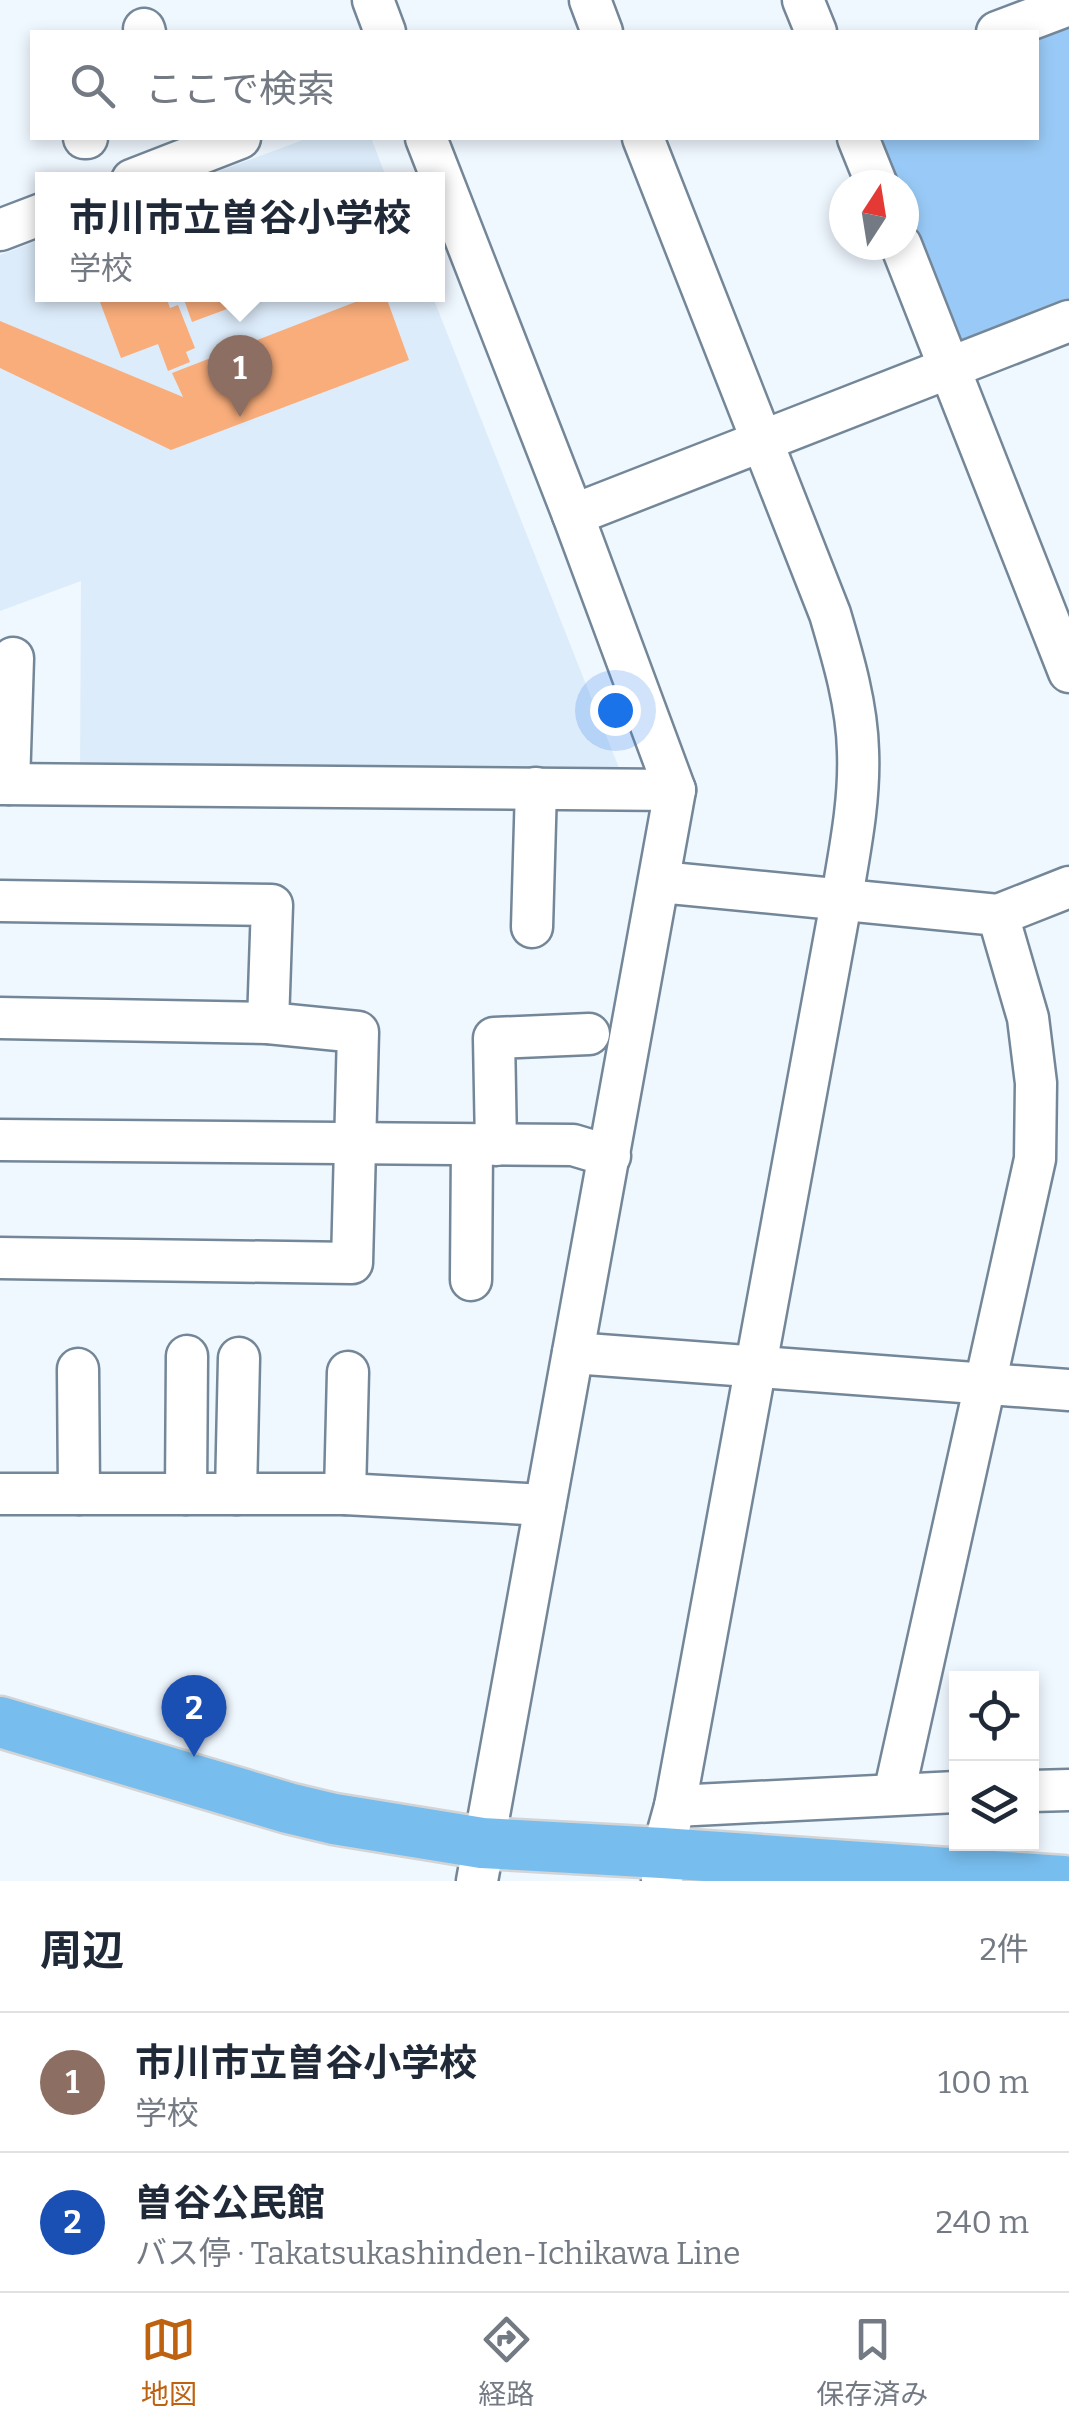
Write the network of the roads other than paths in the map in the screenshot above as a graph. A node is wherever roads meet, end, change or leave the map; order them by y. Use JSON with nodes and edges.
{"nodes":[{"id":1,"x":373,"y":0,"type":"edge"},
{"id":2,"x":590,"y":0,"type":"edge"},
{"id":3,"x":803,"y":0,"type":"edge"},
{"id":4,"x":1069,"y":6,"type":"edge"},
{"id":5,"x":1001,"y":20,"type":"edge"},
{"id":6,"x":384,"y":30,"type":"edge"},
{"id":7,"x":601,"y":30,"type":"edge"},
{"id":8,"x":815,"y":30,"type":"edge"},
{"id":9,"x":228,"y":140,"type":"edge"},
{"id":10,"x":427,"y":140,"type":"edge"},
{"id":11,"x":644,"y":140,"type":"edge"},
{"id":12,"x":859,"y":140,"type":"edge"},
{"id":13,"x":191,"y":146,"type":"edge"},
{"id":14,"x":871,"y":170,"type":"edge"},
{"id":15,"x":146,"y":172,"type":"edge"},
{"id":16,"x":439,"y":172,"type":"edge"},
{"id":17,"x":445,"y":187,"type":"edge"},
{"id":18,"x":35,"y":217,"type":"edge"},
{"id":19,"x":0,"y":230,"type":"edge"},
{"id":20,"x":907,"y":260,"type":"edge"},
{"id":21,"x":1069,"y":320,"type":"edge"},
{"id":22,"x":950,"y":366,"type":"junction"},
{"id":23,"x":762,"y":440,"type":"junction"},
{"id":24,"x":573,"y":515,"type":"junction"},
{"id":25,"x":13,"y":658,"type":"dead end"},
{"id":26,"x":1069,"y":672,"type":"edge"},
{"id":27,"x":5,"y":784,"type":"edge"},
{"id":28,"x":536,"y":788,"type":"junction"},
{"id":29,"x":674,"y":790,"type":"junction"},
{"id":30,"x":660,"y":882,"type":"junction"},
{"id":31,"x":1069,"y":888,"type":"edge"},
{"id":32,"x":842,"y":898,"type":"junction"},
{"id":33,"x":0,"y":901,"type":"edge"},
{"id":34,"x":998,"y":915,"type":"junction"},
{"id":35,"x":532,"y":926,"type":"dead end"},
{"id":36,"x":0,"y":1018,"type":"edge"},
{"id":37,"x":268,"y":1023,"type":"junction"},
{"id":38,"x":589,"y":1034,"type":"dead end"},
{"id":39,"x":0,"y":1140,"type":"edge"},
{"id":40,"x":356,"y":1143,"type":"junction"},
{"id":41,"x":484,"y":1145,"type":"junction"},
{"id":42,"x":610,"y":1156,"type":"junction"},
{"id":43,"x":0,"y":1258,"type":"edge"},
{"id":44,"x":470,"y":1280,"type":"dead end"},
{"id":45,"x":573,"y":1353,"type":"junction"},
{"id":46,"x":187,"y":1356,"type":"dead end"},
{"id":47,"x":239,"y":1358,"type":"dead end"},
{"id":48,"x":757,"y":1365,"type":"junction"},
{"id":49,"x":78,"y":1369,"type":"dead end"},
{"id":50,"x":348,"y":1372,"type":"dead end"},
{"id":51,"x":986,"y":1382,"type":"junction"},
{"id":52,"x":1069,"y":1390,"type":"edge"},
{"id":53,"x":0,"y":1494,"type":"edge"},
{"id":54,"x":79,"y":1494,"type":"junction"},
{"id":55,"x":186,"y":1494,"type":"junction"},
{"id":56,"x":236,"y":1494,"type":"junction"},
{"id":57,"x":346,"y":1494,"type":"junction"},
{"id":58,"x":546,"y":1504,"type":"junction"},
{"id":59,"x":0,"y":1722,"type":"edge"},
{"id":60,"x":1039,"y":1790,"type":"edge"},
{"id":61,"x":1069,"y":1790,"type":"edge"},
{"id":62,"x":949,"y":1792,"type":"edge"},
{"id":63,"x":894,"y":1794,"type":"junction"},
{"id":64,"x":666,"y":1847,"type":"edge"},
{"id":65,"x":480,"y":1862,"type":"edge"},
{"id":66,"x":868,"y":1875,"type":"edge"},
{"id":67,"x":1043,"y":1880,"type":"edge"}],
"edges":[{"from":1,"to":6,"type":"street"},
{"from":2,"to":7,"type":"street"},
{"from":3,"to":8,"type":"street"},
{"from":4,"to":5,"type":"street"},
{"from":9,"to":13,"type":"street"},
{"from":10,"to":16,"type":"street"},
{"from":11,"to":23,"type":"street"},
{"from":12,"to":14,"type":"street"},
{"from":13,"to":15,"type":"street"},
{"from":17,"to":24,"type":"street"},
{"from":18,"to":19,"type":"street"},
{"from":20,"to":22,"type":"street"},
{"from":21,"to":22,"type":"street"},
{"from":22,"to":23,"type":"street"},
{"from":22,"to":26,"type":"street"},
{"from":23,"to":24,"type":"street"},
{"from":23,"to":32,"type":"street"},
{"from":24,"to":29,"type":"street"},
{"from":25,"to":27,"type":"street"},
{"from":27,"to":28,"type":"street"},
{"from":28,"to":29,"type":"street"},
{"from":28,"to":35,"type":"street"},
{"from":29,"to":30,"type":"street"},
{"from":30,"to":32,"type":"street"},
{"from":30,"to":42,"type":"street"},
{"from":31,"to":34,"type":"street"},
{"from":32,"to":34,"type":"street"},
{"from":32,"to":48,"type":"street"},
{"from":33,"to":37,"type":"street"},
{"from":34,"to":51,"type":"street"},
{"from":36,"to":37,"type":"street"},
{"from":37,"to":40,"type":"street"},
{"from":38,"to":41,"type":"street"},
{"from":39,"to":40,"type":"street"},
{"from":40,"to":41,"type":"street"},
{"from":40,"to":43,"type":"street"},
{"from":41,"to":42,"type":"street"},
{"from":41,"to":44,"type":"street"},
{"from":42,"to":45,"type":"street"},
{"from":45,"to":48,"type":"street"},
{"from":45,"to":58,"type":"street"},
{"from":46,"to":55,"type":"street"},
{"from":47,"to":56,"type":"street"},
{"from":48,"to":51,"type":"street"},
{"from":48,"to":64,"type":"street"},
{"from":49,"to":54,"type":"street"},
{"from":50,"to":57,"type":"street"},
{"from":51,"to":52,"type":"street"},
{"from":51,"to":63,"type":"street"},
{"from":53,"to":54,"type":"street"},
{"from":54,"to":55,"type":"street"},
{"from":55,"to":56,"type":"street"},
{"from":56,"to":57,"type":"street"},
{"from":57,"to":58,"type":"street"},
{"from":58,"to":65,"type":"street"},
{"from":59,"to":65,"type":"main road"},
{"from":60,"to":61,"type":"street"},
{"from":62,"to":63,"type":"street"},
{"from":63,"to":64,"type":"street"},
{"from":64,"to":65,"type":"main road"},
{"from":64,"to":66,"type":"main road"},
{"from":66,"to":67,"type":"main road"}]}
